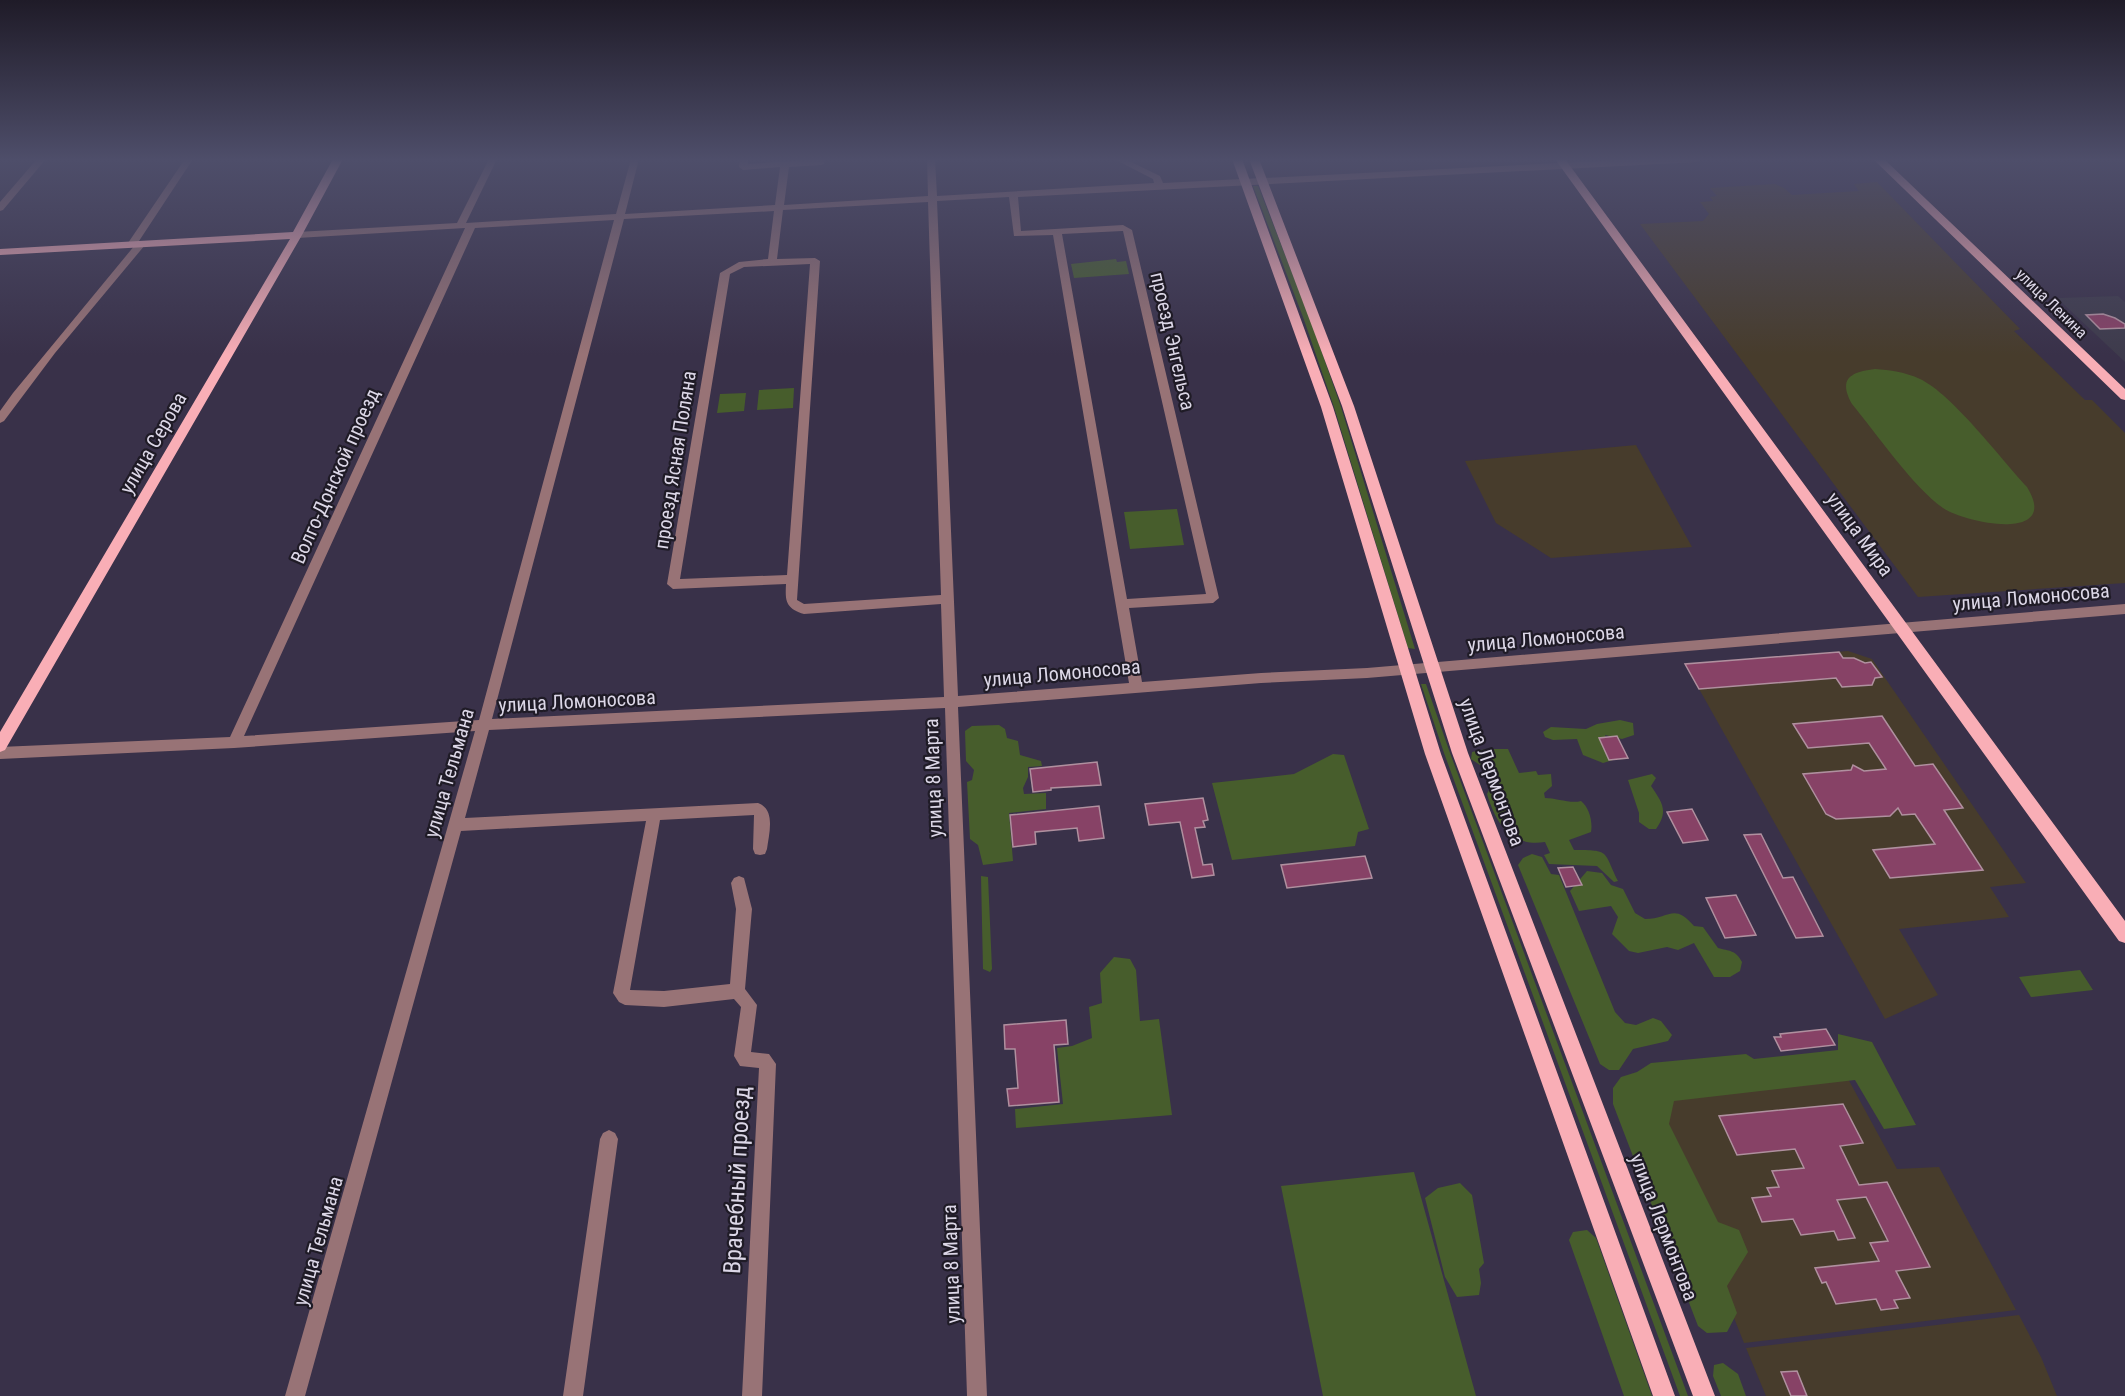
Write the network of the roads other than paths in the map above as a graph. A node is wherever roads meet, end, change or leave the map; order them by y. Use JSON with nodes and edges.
{"nodes":[{"id":1,"x":149,"y":224,"type":"edge"},
{"id":2,"x":303,"y":224,"type":"edge"},
{"id":3,"x":501,"y":224,"type":"edge"},
{"id":4,"x":618,"y":224,"type":"edge"},
{"id":5,"x":778,"y":224,"type":"edge"},
{"id":6,"x":934,"y":224,"type":"edge"},
{"id":7,"x":1016,"y":224,"type":"edge"},
{"id":8,"x":1261,"y":224,"type":"edge"},
{"id":9,"x":1279,"y":224,"type":"edge"},
{"id":10,"x":1607,"y":224,"type":"edge"},
{"id":11,"x":1946,"y":224,"type":"edge"},
{"id":12,"x":465,"y":226,"type":"junction"},
{"id":13,"x":1057,"y":232,"type":"junction"},
{"id":14,"x":297,"y":235,"type":"junction"},
{"id":15,"x":137,"y":243,"type":"junction"},
{"id":16,"x":0,"y":252,"type":"edge"},
{"id":17,"x":772,"y":262,"type":"junction"},
{"id":18,"x":2125,"y":396,"type":"edge"},
{"id":19,"x":0,"y":419,"type":"edge"},
{"id":20,"x":792,"y":579,"type":"junction"},
{"id":21,"x":947,"y":599,"type":"junction"},
{"id":22,"x":1122,"y":604,"type":"junction"},
{"id":23,"x":2125,"y":609,"type":"edge"},
{"id":24,"x":1901,"y":627,"type":"junction"},
{"id":25,"x":1431,"y":667,"type":"junction"},
{"id":26,"x":1406,"y":669,"type":"junction"},
{"id":27,"x":1136,"y":687,"type":"junction"},
{"id":28,"x":951,"y":702,"type":"junction"},
{"id":29,"x":483,"y":725,"type":"junction"},
{"id":30,"x":234,"y":742,"type":"junction"},
{"id":31,"x":0,"y":746,"type":"edge"},
{"id":32,"x":0,"y":753,"type":"edge"},
{"id":33,"x":654,"y":816,"type":"junction"},
{"id":34,"x":455,"y":825,"type":"junction"},
{"id":35,"x":760,"y":849,"type":"dead end"},
{"id":36,"x":739,"y":882,"type":"dead end"},
{"id":37,"x":2125,"y":935,"type":"edge"},
{"id":38,"x":737,"y":991,"type":"junction"},
{"id":39,"x":609,"y":1139,"type":"dead end"},
{"id":40,"x":295,"y":1396,"type":"edge"},
{"id":41,"x":573,"y":1396,"type":"edge"},
{"id":42,"x":752,"y":1396,"type":"edge"},
{"id":43,"x":977,"y":1396,"type":"edge"},
{"id":44,"x":1664,"y":1396,"type":"edge"},
{"id":45,"x":1704,"y":1396,"type":"edge"}],
"edges":[{"from":1,"to":15,"type":"street"},
{"from":2,"to":14,"type":"main road","name":"улица Серова"},
{"from":3,"to":12,"type":"street"},
{"from":4,"to":29,"type":"street","name":"улица Тельмана"},
{"from":5,"to":17,"type":"street"},
{"from":6,"to":21,"type":"street","name":"улица 8 Марта"},
{"from":7,"to":13,"type":"street"},
{"from":8,"to":26,"type":"main road"},
{"from":9,"to":25,"type":"main road","name":"улица Лермонтова"},
{"from":10,"to":24,"type":"main road","name":"улица Мира"},
{"from":11,"to":18,"type":"main road","name":"улица Ленина"},
{"from":12,"to":14,"type":"street"},
{"from":12,"to":30,"type":"street","name":"Волго-Донской проезд"},
{"from":13,"to":22,"type":"street"},
{"from":13,"to":22,"type":"street","name":"проезд Энгельса"},
{"from":14,"to":15,"type":"main road"},
{"from":14,"to":31,"type":"main road","name":"улица Серова"},
{"from":15,"to":16,"type":"main road"},
{"from":15,"to":19,"type":"street"},
{"from":17,"to":20,"type":"street","name":"проезд Ясная Поляна"},
{"from":17,"to":20,"type":"street","name":"проезд Ясная Поляна"},
{"from":20,"to":21,"type":"street","name":"проезд Ясная Поляна"},
{"from":21,"to":28,"type":"street","name":"улица 8 Марта"},
{"from":22,"to":27,"type":"street"},
{"from":23,"to":24,"type":"street","name":"улица Ломоносова"},
{"from":24,"to":25,"type":"street","name":"улица Ломоносова"},
{"from":24,"to":37,"type":"main road","name":"улица Мира"},
{"from":25,"to":26,"type":"street","name":"улица Ломоносова"},
{"from":25,"to":45,"type":"main road","name":"улица Лермонтова"},
{"from":26,"to":27,"type":"street","name":"улица Ломоносова"},
{"from":26,"to":44,"type":"main road"},
{"from":27,"to":28,"type":"street","name":"улица Ломоносова"},
{"from":28,"to":29,"type":"street","name":"улица Ломоносова"},
{"from":28,"to":43,"type":"street","name":"улица 8 Марта"},
{"from":29,"to":30,"type":"street","name":"улица Ломоносова"},
{"from":29,"to":34,"type":"street","name":"улица Тельмана"},
{"from":30,"to":32,"type":"street","name":"улица Ломоносова"},
{"from":33,"to":34,"type":"street"},
{"from":33,"to":35,"type":"street"},
{"from":33,"to":38,"type":"street"},
{"from":34,"to":40,"type":"street","name":"улица Тельмана"},
{"from":36,"to":38,"type":"street","name":"Врачебный проезд"},
{"from":38,"to":42,"type":"street","name":"Врачебный проезд"},
{"from":39,"to":41,"type":"street"}]}
